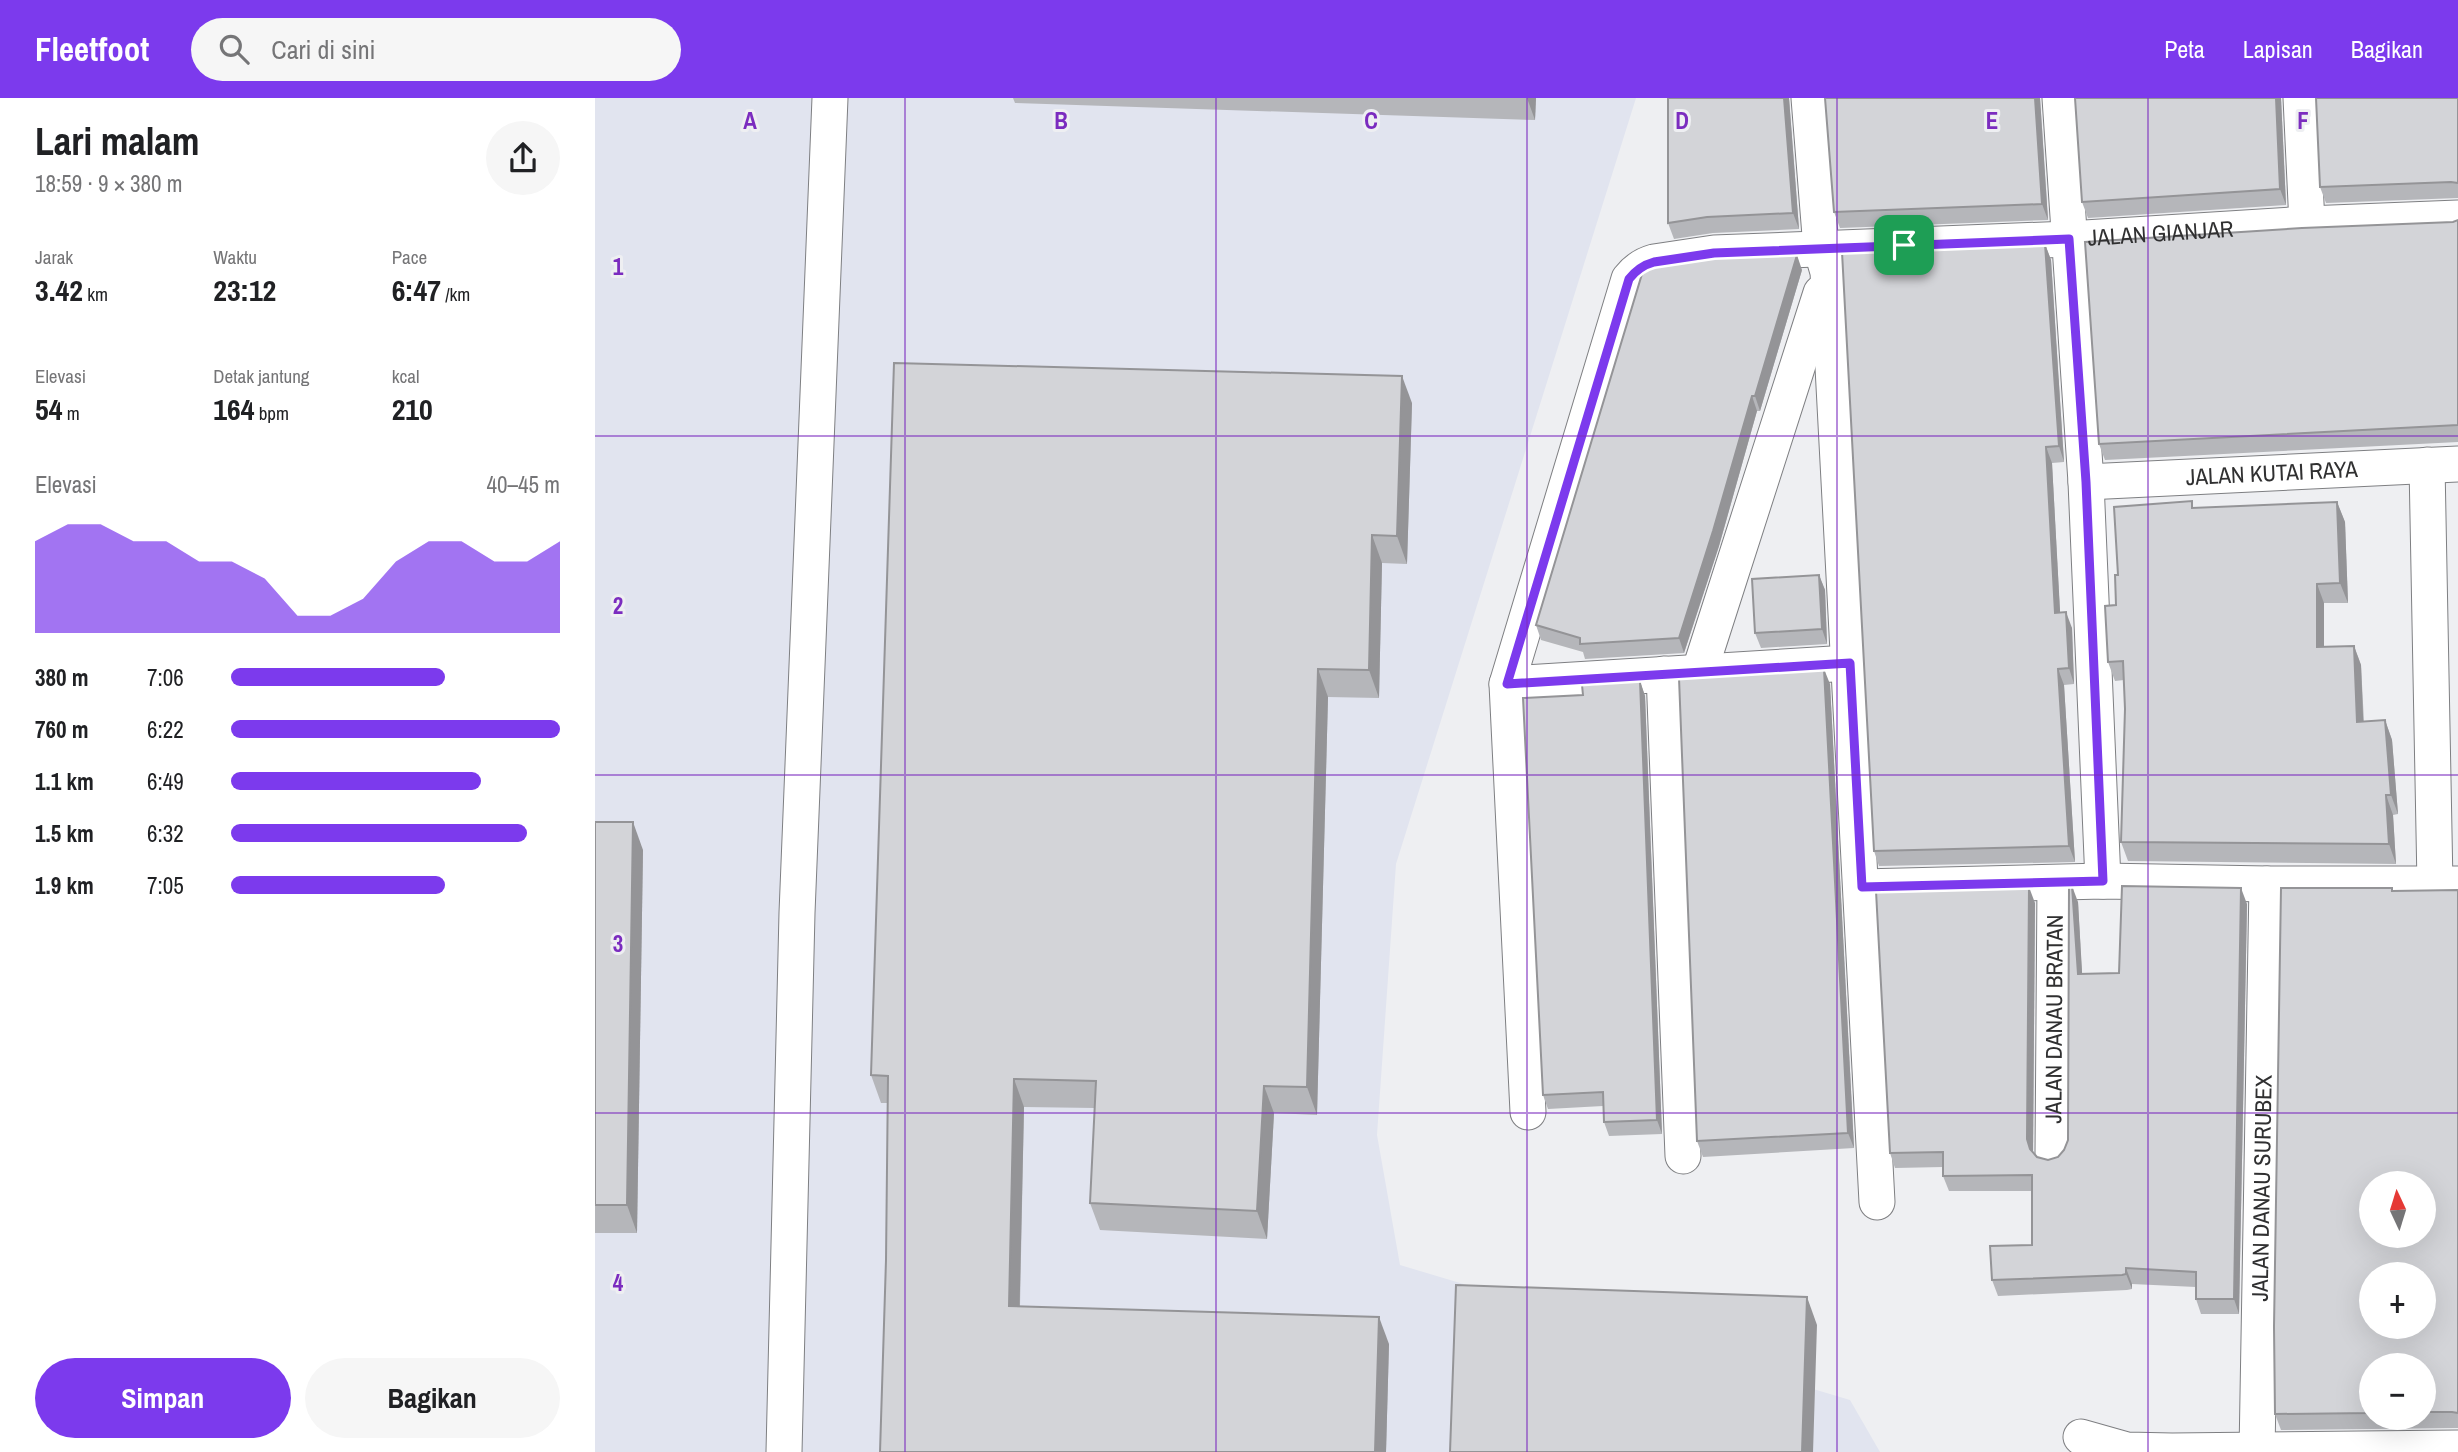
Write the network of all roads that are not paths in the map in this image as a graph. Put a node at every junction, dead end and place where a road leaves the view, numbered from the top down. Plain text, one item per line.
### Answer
1 (830, 98) edge
2 (1809, 98) edge
3 (2060, 98) edge
4 (2301, 98) edge
5 (2458, 218) edge
6 (2307, 224) junction
7 (2069, 239) junction
8 (1824, 260) junction
9 (2442, 465) edge
10 (2086, 482) junction
11 (1850, 663) junction
12 (1699, 673) junction
13 (1664, 674) junction
14 (1507, 684) junction
15 (2103, 881) junction
16 (2055, 883) junction
17 (2267, 884) junction
18 (2447, 884) edge
19 (1862, 887) junction
20 (1528, 1112) dead end
21 (2053, 1154) dead end
22 (1683, 1156) dead end
23 (1877, 1202) dead end
24 (2081, 1437) dead end
25 (2458, 1448) edge
26 (2256, 1451) edge
27 (784, 1452) edge

1 - 27 street
2 - 8 street
3 - 7 street
4 - 6 street
5 - 6 street, JALAN GIANJAR
6 - 7 street, JALAN GIANJAR
7 - 8 street, JALAN GIANJAR
7 - 10 street
8 - 11 street
8 - 12 street
8 - 14 street, JALAN GIANJAR
9 - 10 street, JALAN KUTAI RAYA
9 - 18 street
10 - 15 street
11 - 12 street
11 - 19 street
12 - 13 street
13 - 14 street
13 - 22 street
14 - 20 street, JALAN GIANJAR
15 - 16 street
15 - 17 street
16 - 19 street
16 - 21 street, JALAN DANAU BRATAN
17 - 18 street
17 - 26 street, JALAN DANAU SURUBEX
19 - 23 street
24 - 26 street
25 - 26 street

